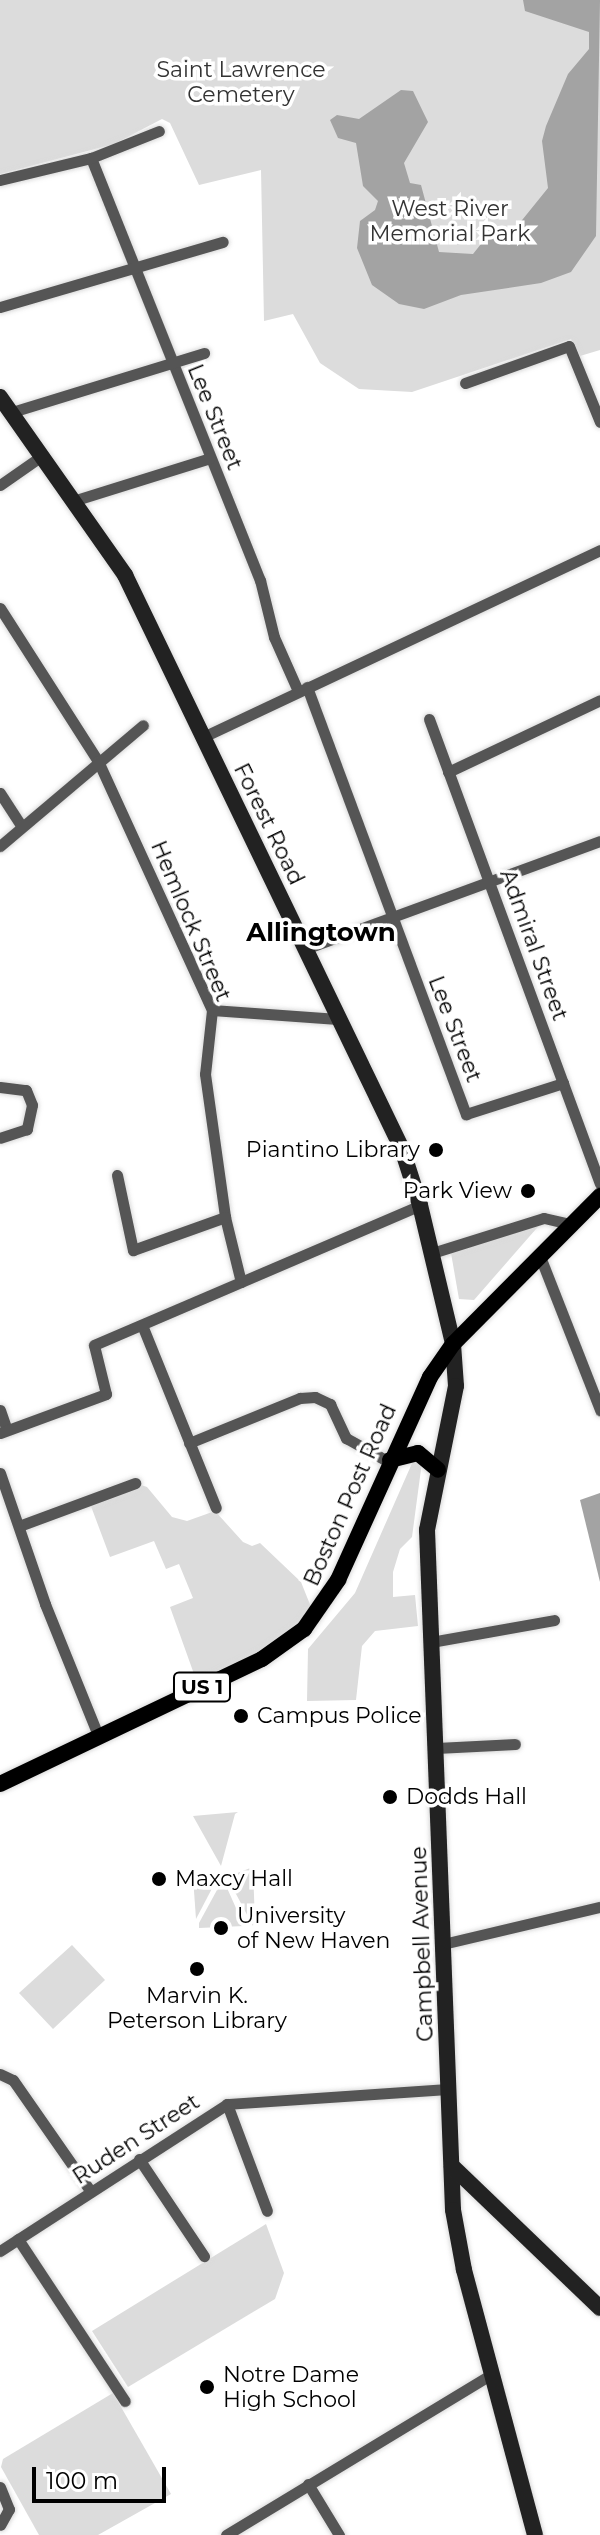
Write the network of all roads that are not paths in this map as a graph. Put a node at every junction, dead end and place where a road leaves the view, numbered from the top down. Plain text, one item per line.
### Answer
1 (159, 131) dead end
2 (91, 158) junction
3 (0, 180) edge
4 (223, 242) dead end
5 (135, 269) junction
6 (0, 307) edge
7 (204, 353) dead end
8 (173, 365) junction
9 (465, 383) dead end
10 (0, 397) edge
11 (12, 412) junction
12 (600, 422) edge
13 (43, 455) junction
14 (210, 458) junction
15 (0, 485) edge
16 (76, 500) junction
17 (600, 550) edge
18 (0, 608) edge
19 (303, 689) junction
20 (600, 700) edge
21 (429, 719) dead end
22 (143, 725) dead end
23 (203, 737) junction
24 (98, 761) junction
25 (448, 772) junction
26 (0, 793) edge
27 (22, 827) junction
28 (600, 841) edge
29 (0, 846) edge
30 (490, 882) junction
31 (392, 917) junction
32 (305, 949) junction
33 (212, 1010) junction
34 (338, 1019) junction
35 (563, 1083) junction
36 (0, 1087) edge
37 (0, 1138) edge
38 (117, 1175) dead end
39 (600, 1184) edge
40 (600, 1196) edge
41 (420, 1205) junction
42 (225, 1217) junction
43 (569, 1224) junction
44 (432, 1253) junction
45 (539, 1254) junction
46 (241, 1282) junction
47 (142, 1325) junction
48 (453, 1344) junction
49 (0, 1410) edge
50 (600, 1410) edge
51 (4, 1431) edge
52 (189, 1443) junction
53 (389, 1461) junction
54 (438, 1470) junction
55 (0, 1473) edge
56 (135, 1483) dead end
57 (216, 1508) dead end
58 (19, 1526) junction
59 (554, 1620) dead end
60 (431, 1642) junction
61 (98, 1735) junction
62 (515, 1744) dead end
63 (437, 1748) junction
64 (0, 1784) edge
65 (600, 1907) edge
66 (443, 1944) junction
67 (0, 2074) edge
68 (449, 2089) junction
69 (227, 2104) junction
70 (139, 2159) junction
71 (452, 2166) junction
72 (91, 2192) junction
73 (267, 2211) dead end
74 (18, 2239) junction
75 (0, 2251) edge
76 (204, 2256) dead end
77 (600, 2308) edge
78 (492, 2374) junction
79 (125, 2401) dead end
80 (308, 2484) junction
81 (0, 2487) edge
82 (0, 2525) edge
83 (226, 2535) edge
84 (339, 2535) edge
85 (535, 2535) edge

1 - 2 street
2 - 3 street
2 - 5 street, Lee Street
4 - 5 street
5 - 6 street
5 - 8 street, Lee Street
7 - 8 street
8 - 11 street
8 - 14 street, Lee Street
9 - 12 street
10 - 11 main road, Forest Road
11 - 13 main road, Forest Road
13 - 15 street
13 - 16 main road, Forest Road
14 - 16 street
14 - 19 street, Lee Street
16 - 23 main road, Forest Road
17 - 19 street
18 - 24 street, Hemlock Street
19 - 23 street
19 - 31 street, Lee Street
20 - 25 street
21 - 25 street, Admiral Street
22 - 24 street
23 - 32 main road, Forest Road
24 - 27 street
24 - 33 street, Hemlock Street
25 - 30 street, Admiral Street
26 - 27 street
27 - 29 street
28 - 30 street
30 - 31 street
30 - 35 street, Admiral Street
31 - 32 street
31 - 35 street, Lee Street
32 - 34 main road, Forest Road
33 - 34 street
33 - 42 street, Hemlock Street
34 - 41 main road, Forest Road
35 - 39 street, Admiral Street
36 - 37 street
38 - 42 street
40 - 43 main road, Boston Post Road / US 1
41 - 44 main road, Forest Road
41 - 46 street
42 - 46 street, Hemlock Street
43 - 44 street
43 - 45 main road, Boston Post Road / US 1
44 - 48 main road, Forest Road
45 - 48 main road, Boston Post Road / US 1
45 - 50 street
46 - 47 street
47 - 51 street
47 - 52 street
48 - 53 main road, Boston Post Road / US 1
48 - 54 main road, Campbell Avenue
49 - 51 street
52 - 53 street
52 - 57 street
53 - 54 main road
53 - 61 main road, Boston Post Road / US 1
54 - 60 main road, Campbell Avenue
55 - 58 street
56 - 58 street
58 - 61 street
59 - 60 street
60 - 63 main road, Campbell Avenue
61 - 64 main road, Boston Post Road / US 1
62 - 63 street
63 - 66 main road, Campbell Avenue
65 - 66 street
66 - 68 main road, Campbell Avenue
67 - 72 street
68 - 69 street, Ruden Street
68 - 71 main road, Campbell Avenue
69 - 70 street, Ruden Street
69 - 73 street
70 - 72 street, Ruden Street
70 - 76 street
71 - 77 main road
71 - 78 main road, Campbell Avenue
72 - 74 street, Ruden Street
74 - 75 street, Ruden Street
74 - 79 street
78 - 80 street
78 - 85 main road, Campbell Avenue
80 - 83 street
80 - 84 street
81 - 82 street

